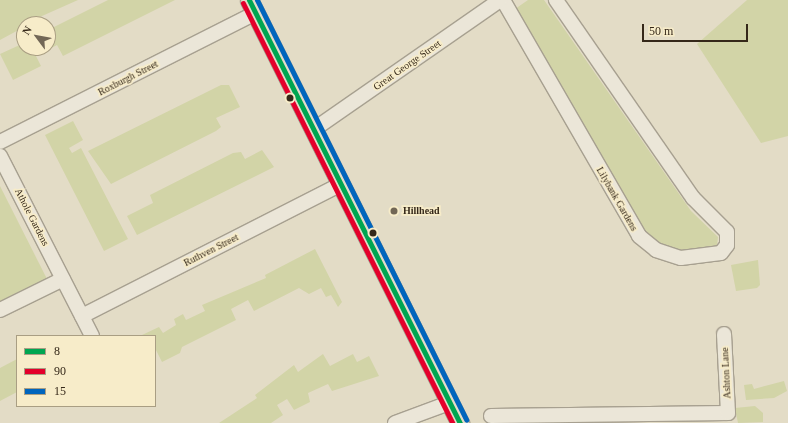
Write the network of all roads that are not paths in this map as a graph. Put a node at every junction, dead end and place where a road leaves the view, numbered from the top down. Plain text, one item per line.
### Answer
1 (502, 0) edge
2 (556, 0) edge
3 (252, 7) edge
4 (313, 130) junction
5 (0, 142) edge
6 (0, 156) edge
7 (341, 184) junction
8 (63, 279) junction
9 (0, 310) edge
10 (82, 316) junction
11 (724, 334) dead end
12 (92, 335) edge
13 (449, 403) junction
14 (491, 416) dead end
15 (644, 419) edge
16 (395, 423) edge
17 (460, 423) edge

1 - 2 street, Lilybank Gardens
1 - 4 street, Great George Street
3 - 4 main road
3 - 5 street, Roxburgh Street
4 - 7 main road
6 - 8 street, Athole Gardens
7 - 10 street, Ruthven Street
7 - 13 main road
8 - 9 street
8 - 10 street, Athole Gardens
10 - 12 street, Athole Gardens
11 - 15 street, Ashton Lane
13 - 16 street
13 - 17 main road
14 - 15 street

